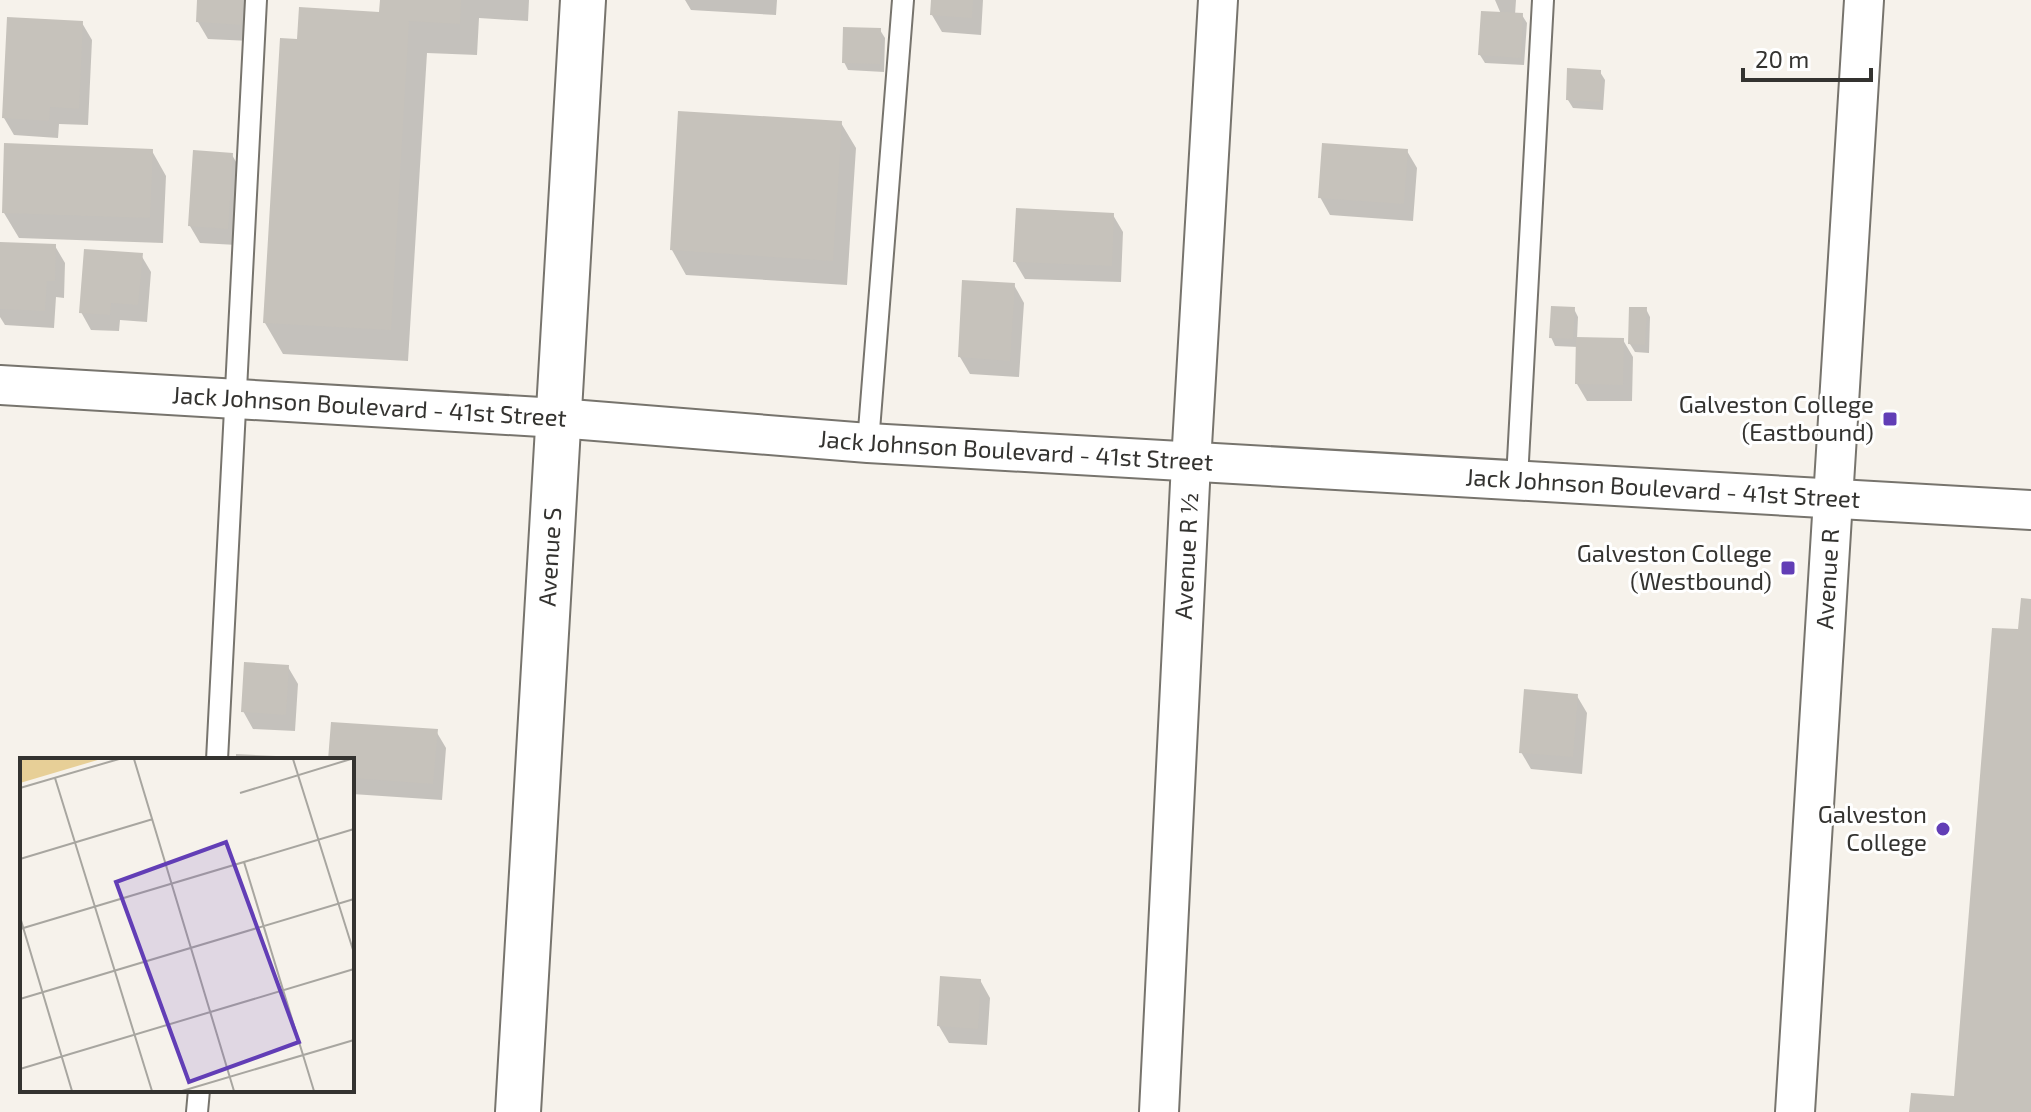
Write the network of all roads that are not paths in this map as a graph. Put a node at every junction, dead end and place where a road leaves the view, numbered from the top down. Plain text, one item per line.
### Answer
1 (256, 0) edge
2 (583, 0) edge
3 (903, 0) edge
4 (1218, 0) edge
5 (1543, 0) edge
6 (1864, 0) edge
7 (0, 385) edge
8 (236, 398) junction
9 (558, 418) junction
10 (868, 443) junction
11 (1191, 463) junction
12 (1517, 479) junction
13 (1832, 498) junction
14 (2031, 510) edge
15 (217, 758) edge
16 (199, 1092) edge
17 (197, 1112) edge
18 (518, 1112) edge
19 (1159, 1112) edge
20 (1795, 1112) edge

1 - 8 lane
2 - 9 main road, Avenue S
3 - 10 lane
4 - 11 street, Avenue R ½
5 - 12 lane
6 - 13 street, Avenue R
7 - 8 street, Jack Johnson Boulevard - 41st Street
8 - 9 street, Jack Johnson Boulevard - 41st Street
8 - 15 lane
9 - 10 street, Jack Johnson Boulevard - 41st Street
9 - 18 main road, Avenue S
10 - 11 street, Jack Johnson Boulevard - 41st Street
11 - 12 street, Jack Johnson Boulevard - 41st Street
11 - 19 street, Avenue R ½
12 - 13 street, Jack Johnson Boulevard - 41st Street
13 - 14 street, Jack Johnson Boulevard - 41st Street
13 - 20 street, Avenue R
16 - 17 lane

